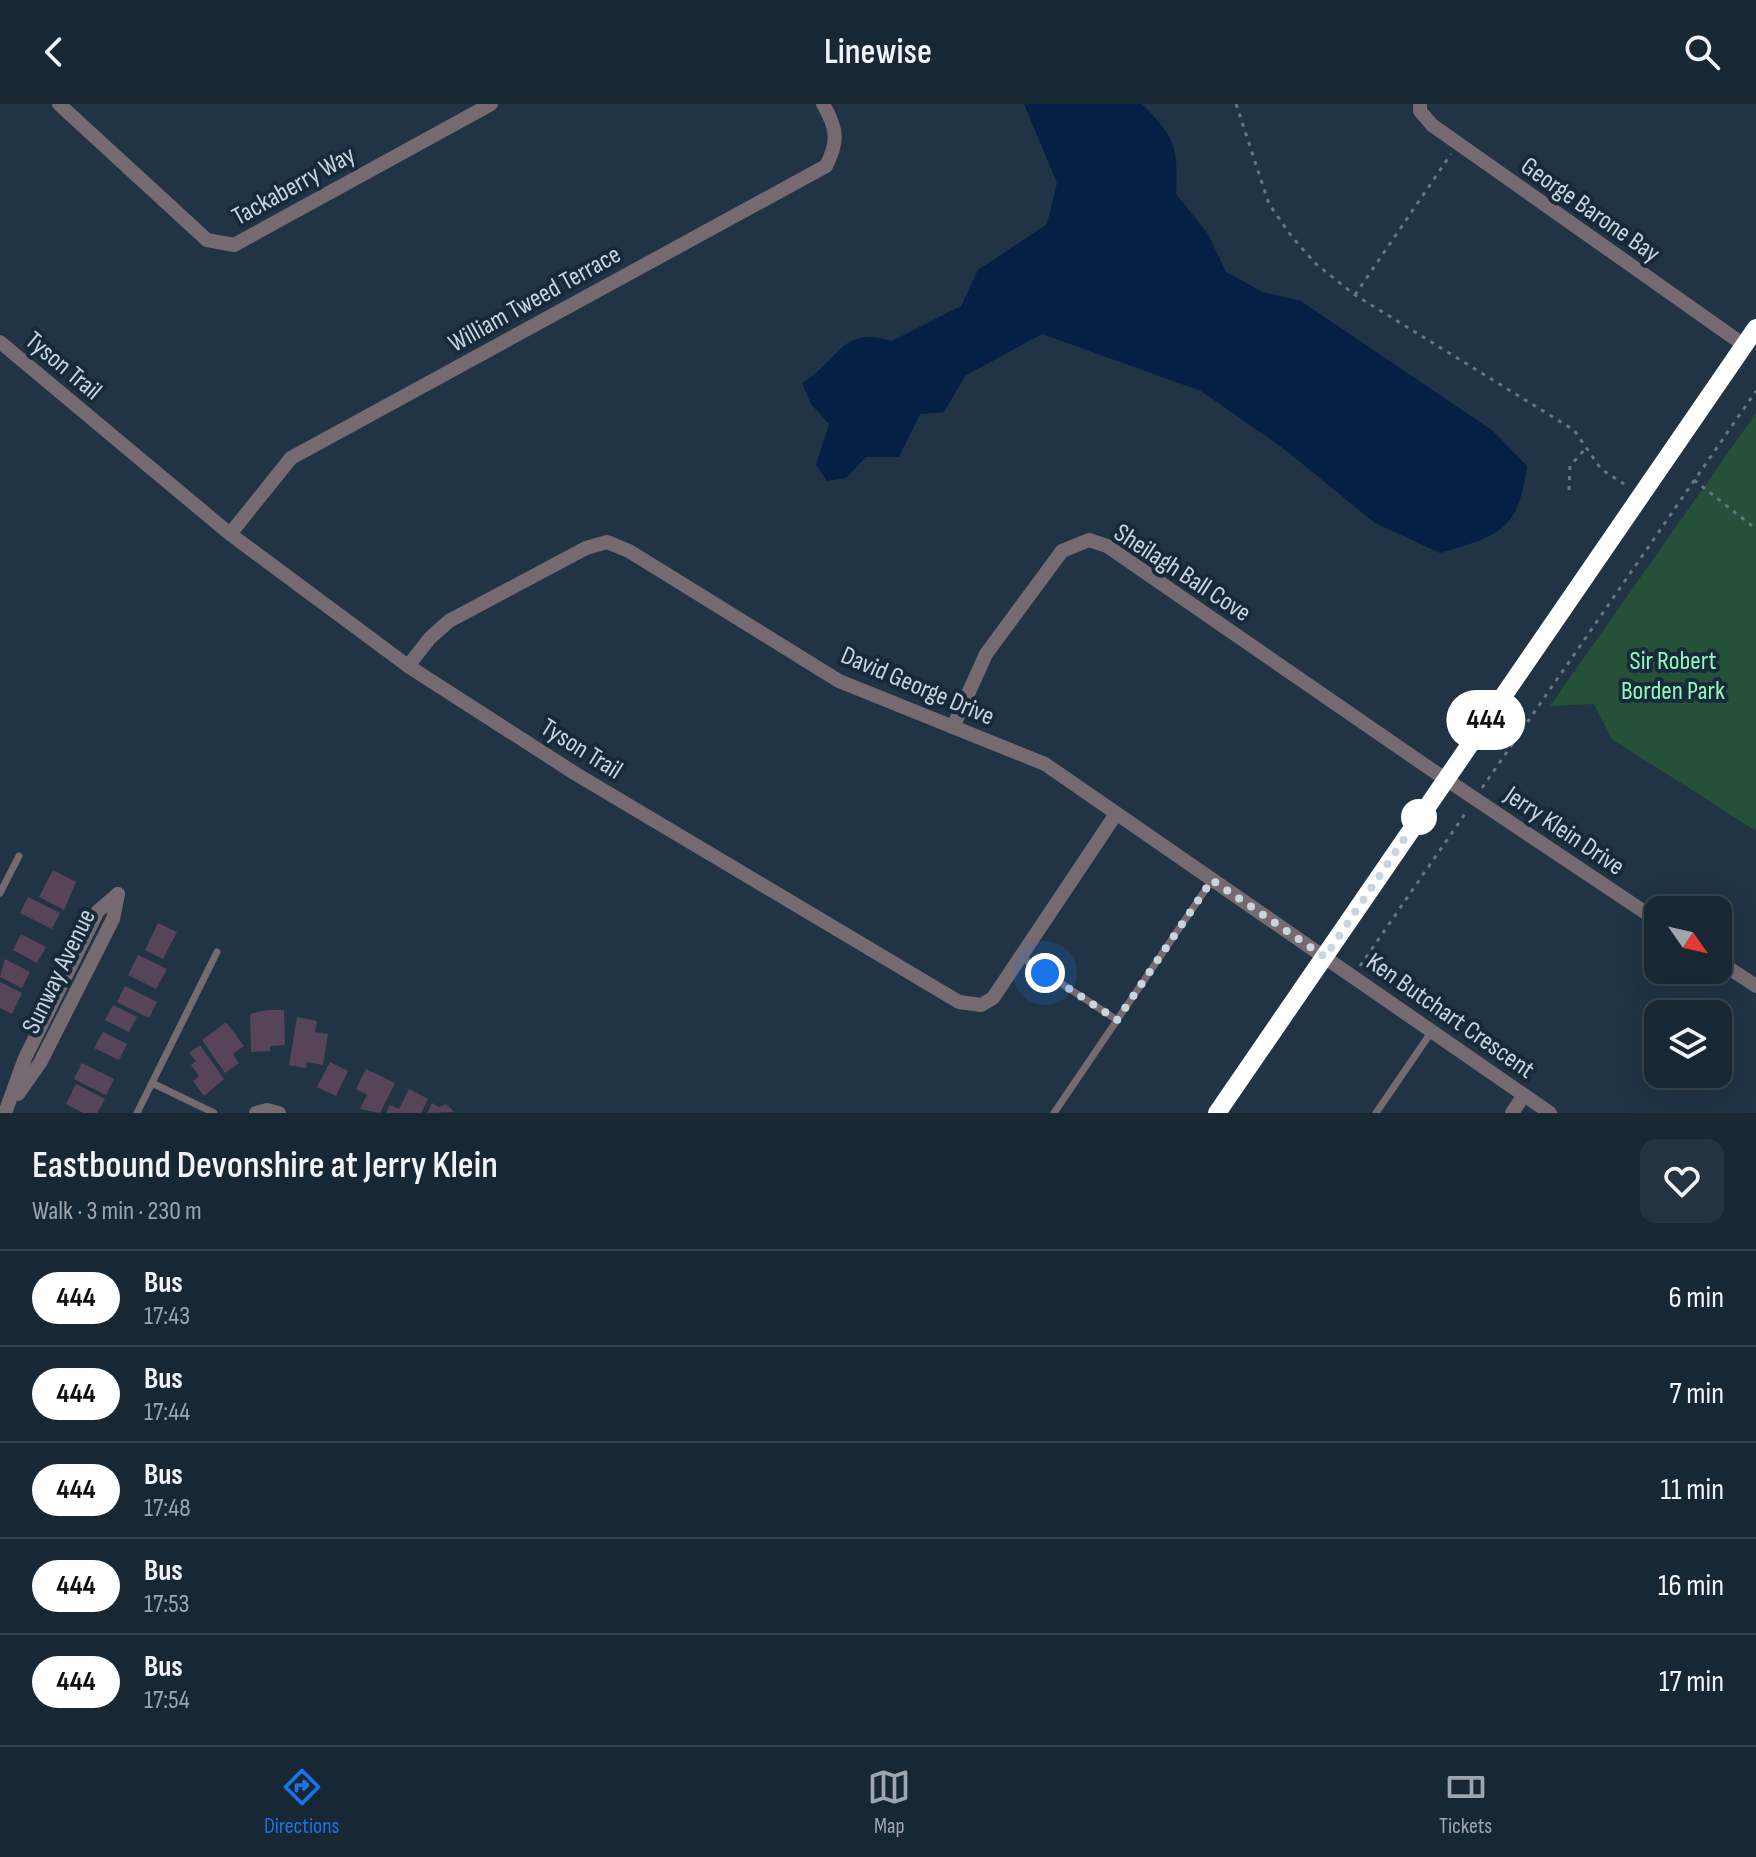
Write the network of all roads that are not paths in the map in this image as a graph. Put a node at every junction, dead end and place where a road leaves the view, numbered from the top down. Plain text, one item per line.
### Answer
1 (59, 104) edge
2 (491, 104) edge
3 (823, 104) edge
4 (1420, 104) edge
5 (1756, 328) edge
6 (0, 342) edge
7 (1744, 345) junction
8 (230, 534) junction
9 (408, 666) junction
10 (953, 727) junction
11 (1445, 779) junction
12 (1116, 814) junction
13 (19, 856) dead end
14 (1212, 880) junction
15 (0, 893) edge
16 (1644, 912) edge
17 (217, 952) dead end
18 (1021, 957) junction
19 (1325, 957) junction
20 (1732, 970) edge
21 (1756, 986) edge
22 (1117, 1020) junction
23 (1432, 1031) junction
24 (152, 1083) junction
25 (1524, 1095) junction
26 (5, 1112) edge
27 (137, 1113) edge
28 (214, 1113) edge
29 (256, 1113) edge
30 (279, 1113) edge
31 (1054, 1113) edge
32 (1217, 1113) edge
33 (1376, 1113) edge
34 (1512, 1113) edge
35 (1550, 1113) edge

1 - 2 street, Tackaberry Way
3 - 8 street, William Tweed Terrace
4 - 7 street, George Barone Bay
5 - 7 street
6 - 8 street, Tyson Trail
7 - 11 street
8 - 9 street, Tyson Trail
9 - 10 street, David George Drive
9 - 18 street, Tyson Trail
10 - 11 street, Sheilagh Ball Cove
10 - 12 street, David George Drive
11 - 16 street, Jerry Klein Drive
11 - 19 street
12 - 14 street, David George Drive
12 - 18 street, Tyson Trail
13 - 15 lane
14 - 19 street, David George Drive
14 - 22 lane
17 - 24 lane
18 - 22 lane
19 - 23 street, Ken Butchart Crescent
19 - 32 street
20 - 21 street
22 - 31 lane
23 - 25 street, Ken Butchart Crescent
23 - 33 lane
24 - 27 lane
24 - 28 lane
25 - 34 street
25 - 35 street, Ken Butchart Crescent
26 - 26 street, Sunway Avenue
29 - 30 street

